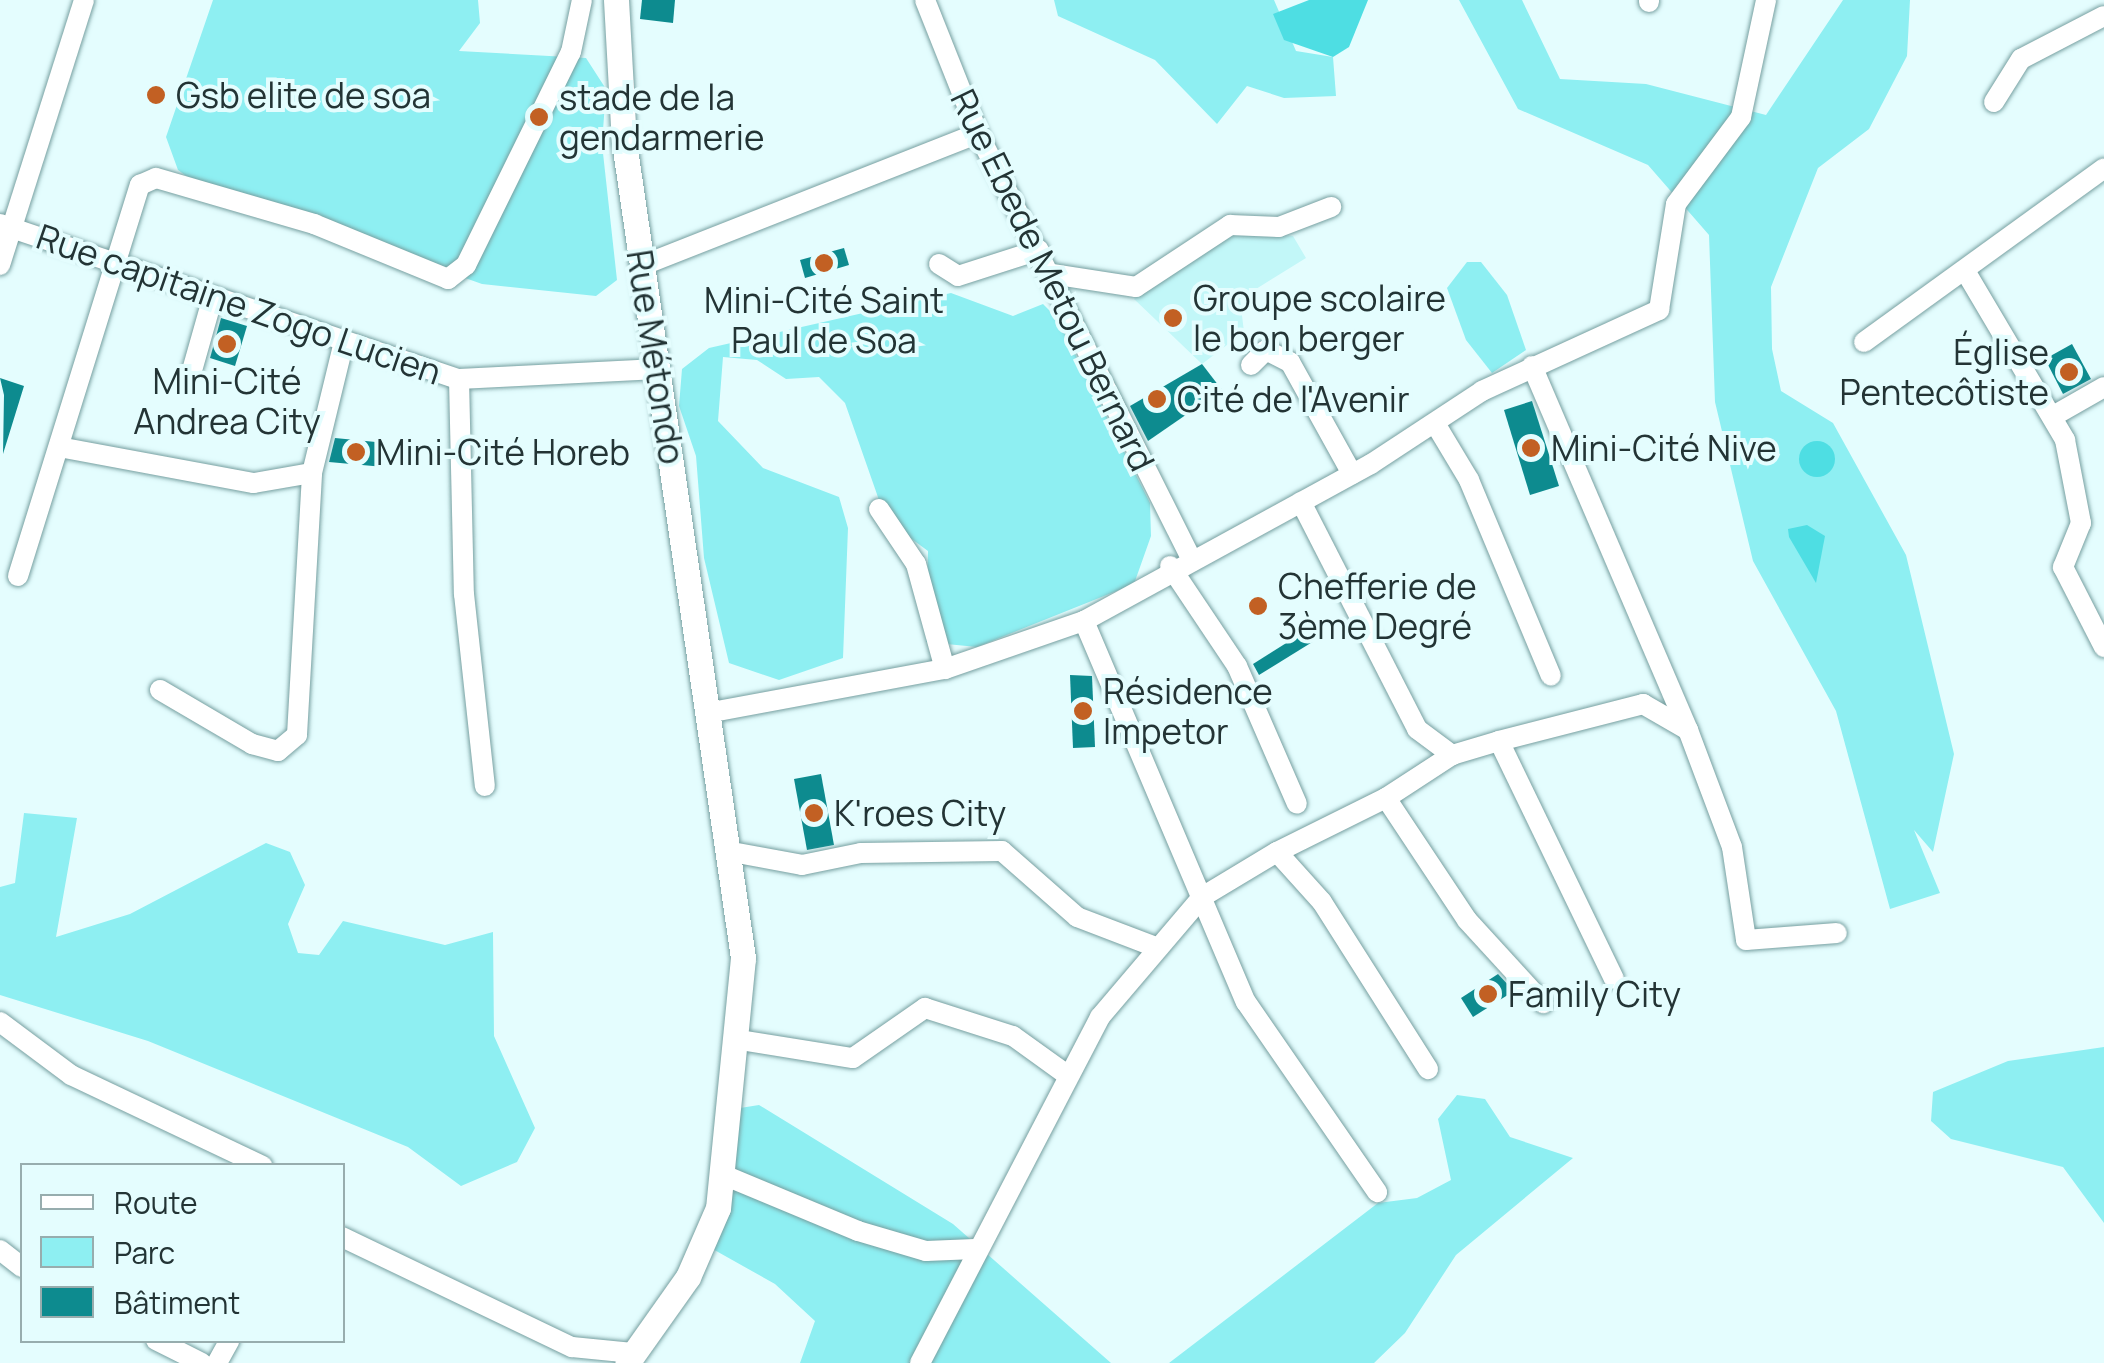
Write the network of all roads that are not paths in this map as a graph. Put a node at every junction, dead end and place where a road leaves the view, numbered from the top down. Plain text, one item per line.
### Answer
1 (84, 0) edge
2 (582, 0) edge
3 (616, 0) edge
4 (925, 0) edge
5 (1766, 0) edge
6 (2104, 16) edge
7 (1994, 102) dead end
8 (978, 133) junction
9 (2104, 168) edge
10 (1331, 207) dead end
11 (6, 226) edge
12 (1039, 250) junction
13 (117, 264) junction
14 (939, 264) dead end
15 (0, 265) edge
16 (641, 266) junction
17 (1052, 274) junction
18 (1966, 274) junction
19 (212, 300) junction
20 (1864, 342) dead end
21 (343, 346) junction
22 (1252, 365) dead end
23 (1532, 366) junction
24 (192, 367) dead end
25 (658, 369) junction
26 (459, 379) junction
27 (2104, 387) edge
28 (2055, 415) junction
29 (1436, 425) junction
30 (59, 447) junction
31 (312, 473) junction
32 (1352, 474) junction
33 (1302, 502) junction
34 (879, 509) dead end
35 (1190, 556) junction
36 (1170, 566) junction
37 (18, 576) dead end
38 (1084, 622) junction
39 (2104, 647) edge
40 (945, 669) junction
41 (1551, 676) dead end
42 (160, 690) dead end
43 (712, 712) junction
44 (1688, 730) junction
45 (1498, 741) junction
46 (1452, 755) junction
47 (485, 786) dead end
48 (1386, 798) junction
49 (1297, 804) dead end
50 (732, 852) junction
51 (1276, 852) junction
52 (1202, 897) junction
53 (1838, 933) dead end
54 (1153, 946) junction
55 (1614, 979) dead end
56 (1543, 1003) dead end
57 (0, 1022) edge
58 (740, 1040) junction
59 (1428, 1069) dead end
60 (1066, 1074) junction
61 (258, 1163) edge
62 (726, 1176) junction
63 (1377, 1192) dead end
64 (345, 1238) edge
65 (976, 1249) junction
66 (0, 1250) edge
67 (20, 1265) edge
68 (162, 1343) edge
69 (630, 1358) edge
70 (202, 1363) edge
71 (920, 1363) edge

1 - 11 street
2 - 13 street
3 - 16 street, Rue Métondo
4 - 8 street, Rue Ebede Metou Bernard
5 - 23 street
6 - 7 street
8 - 12 street, Rue Ebede Metou Bernard
8 - 16 street
9 - 18 street
10 - 17 street
11 - 13 street, Rue capitaine Zogo Lucien
11 - 15 street
12 - 14 street
12 - 17 street, Rue Ebede Metou Bernard
13 - 19 street, Rue capitaine Zogo Lucien
13 - 30 street
16 - 25 street, Rue Métondo
17 - 35 street, Rue Ebede Metou Bernard
18 - 20 street
18 - 28 street
19 - 21 street, Rue capitaine Zogo Lucien
19 - 24 street
21 - 26 street, Rue capitaine Zogo Lucien
21 - 31 street
22 - 32 street
23 - 29 street
23 - 44 street
25 - 26 street, Rue capitaine Zogo Lucien
25 - 43 street, Rue Métondo
26 - 47 street
27 - 28 street
28 - 39 street
29 - 32 street
29 - 41 street
30 - 31 street
30 - 37 street
31 - 42 street
32 - 33 street
33 - 35 street
33 - 46 street
34 - 40 street
35 - 36 street
36 - 38 street
36 - 49 street
38 - 40 street
38 - 52 street
40 - 43 street
43 - 50 street, Rue Métondo
44 - 45 street
44 - 53 street
45 - 46 street
45 - 55 street
46 - 48 street
48 - 51 street
48 - 56 street
50 - 54 street
50 - 58 street, Rue Métondo
51 - 52 street
51 - 59 street
52 - 54 street
52 - 63 street
54 - 60 street
57 - 61 street
58 - 60 street
58 - 62 street, Rue Métondo
60 - 65 street
62 - 65 street
62 - 69 street, Rue Métondo
64 - 69 street
65 - 71 street
66 - 67 street
68 - 70 street

